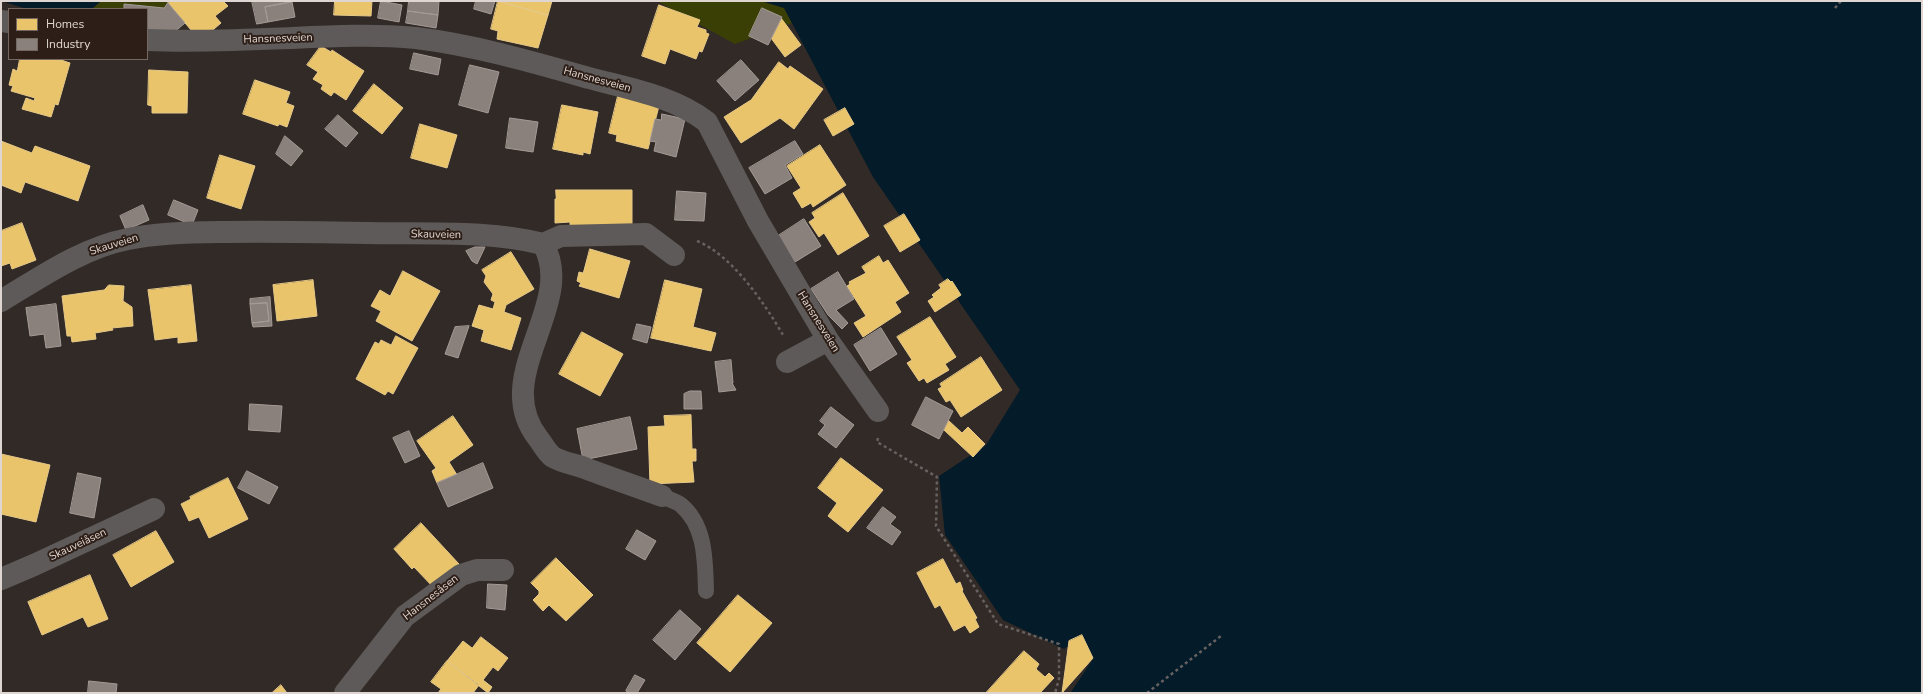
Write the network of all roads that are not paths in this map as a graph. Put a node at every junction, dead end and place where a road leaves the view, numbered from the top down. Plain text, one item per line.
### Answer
1 (148, 40) edge
2 (543, 244) junction
3 (674, 255) dead end
4 (1, 301) edge
5 (828, 340) junction
6 (787, 362) dead end
7 (878, 411) road end
8 (662, 496) joint
9 (154, 509) dead end
10 (502, 570) dead end
11 (1, 579) edge
12 (706, 591) dead end
13 (345, 693) edge

1 - 5 street, Hansnesveien
2 - 3 street
2 - 4 street, Skauveien
2 - 8 street
5 - 6 street
5 - 7 street, Hansnesveien
8 - 12 lane
9 - 11 street, Skauveiåsen
10 - 13 street, Hansnesåsen

